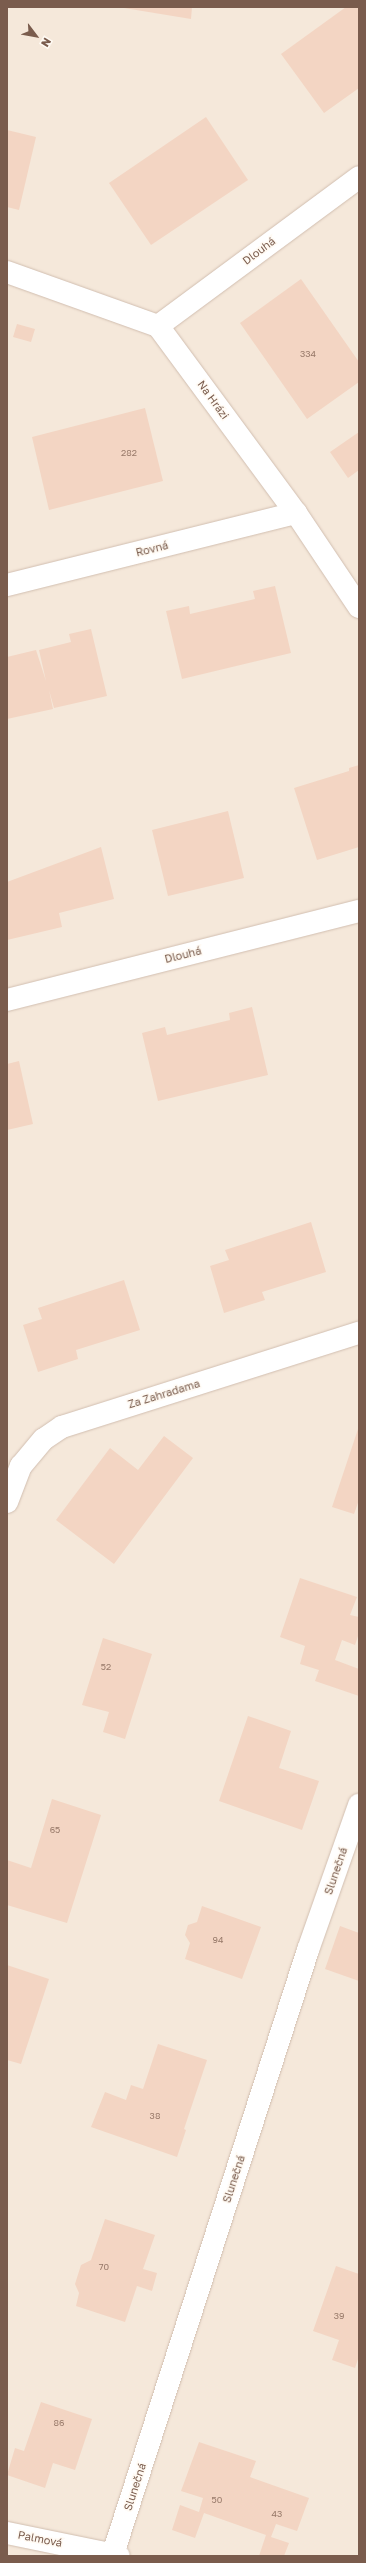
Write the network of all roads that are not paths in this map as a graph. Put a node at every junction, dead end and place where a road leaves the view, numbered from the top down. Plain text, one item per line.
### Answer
1 (359, 177) edge
2 (7, 272) edge
3 (158, 326) junction
4 (296, 513) junction
5 (7, 584) edge
6 (359, 607) edge
7 (359, 911) edge
8 (7, 1000) edge
9 (359, 1333) edge
10 (7, 1502) edge
11 (359, 1805) edge
12 (7, 2533) edge
13 (116, 2555) edge

1 - 3 street, Dlouhá
2 - 3 street
3 - 4 street, Na Hrázi
4 - 5 street, Rovná
4 - 6 street, Na Hrázi
7 - 8 street, Dlouhá
9 - 10 street, Za Zahradama
11 - 13 street, Slunečná
12 - 13 street, Palmová

